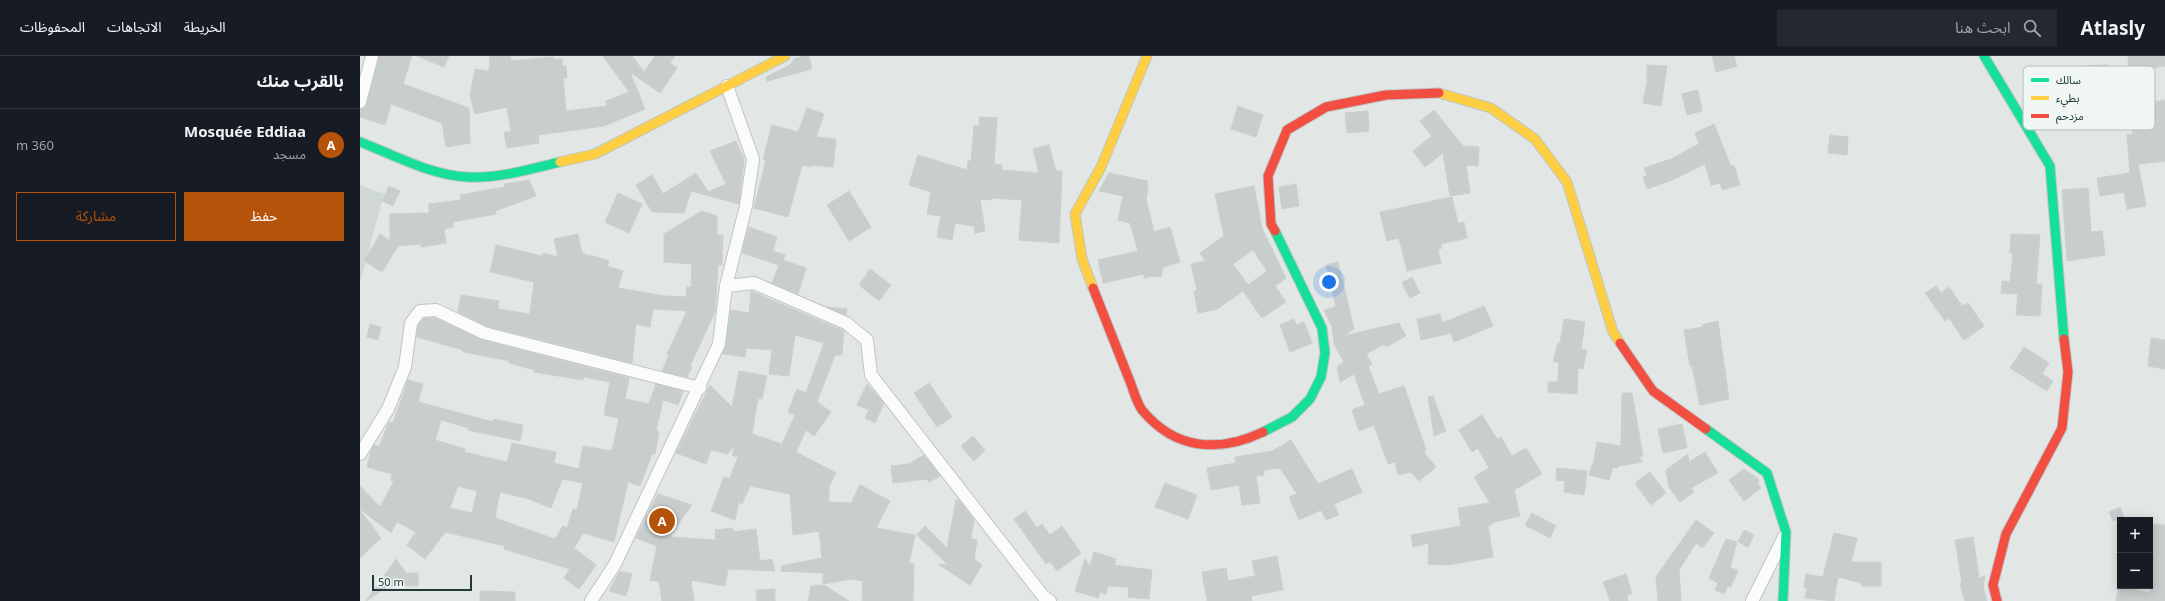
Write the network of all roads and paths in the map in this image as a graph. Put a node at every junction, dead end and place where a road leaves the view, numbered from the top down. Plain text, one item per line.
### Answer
1 (372, 56) edge
2 (785, 56) edge
3 (1147, 56) edge
4 (1984, 56) edge
5 (727, 86) junction
6 (360, 102) edge
7 (2023, 121) edge
8 (2028, 130) edge
9 (360, 142) edge
10 (726, 286) junction
11 (700, 388) junction
12 (360, 454) edge
13 (1786, 532) junction
14 (591, 601) edge
15 (1050, 601) edge
16 (1752, 601) edge
17 (1783, 601) edge
18 (1997, 601) edge

1 - 6 street
2 - 5 street
3 - 13 street
4 - 7 street
5 - 9 street
5 - 10 street
8 - 18 street
10 - 11 street
10 - 15 street
11 - 12 street
11 - 14 street
13 - 16 street
13 - 17 street

